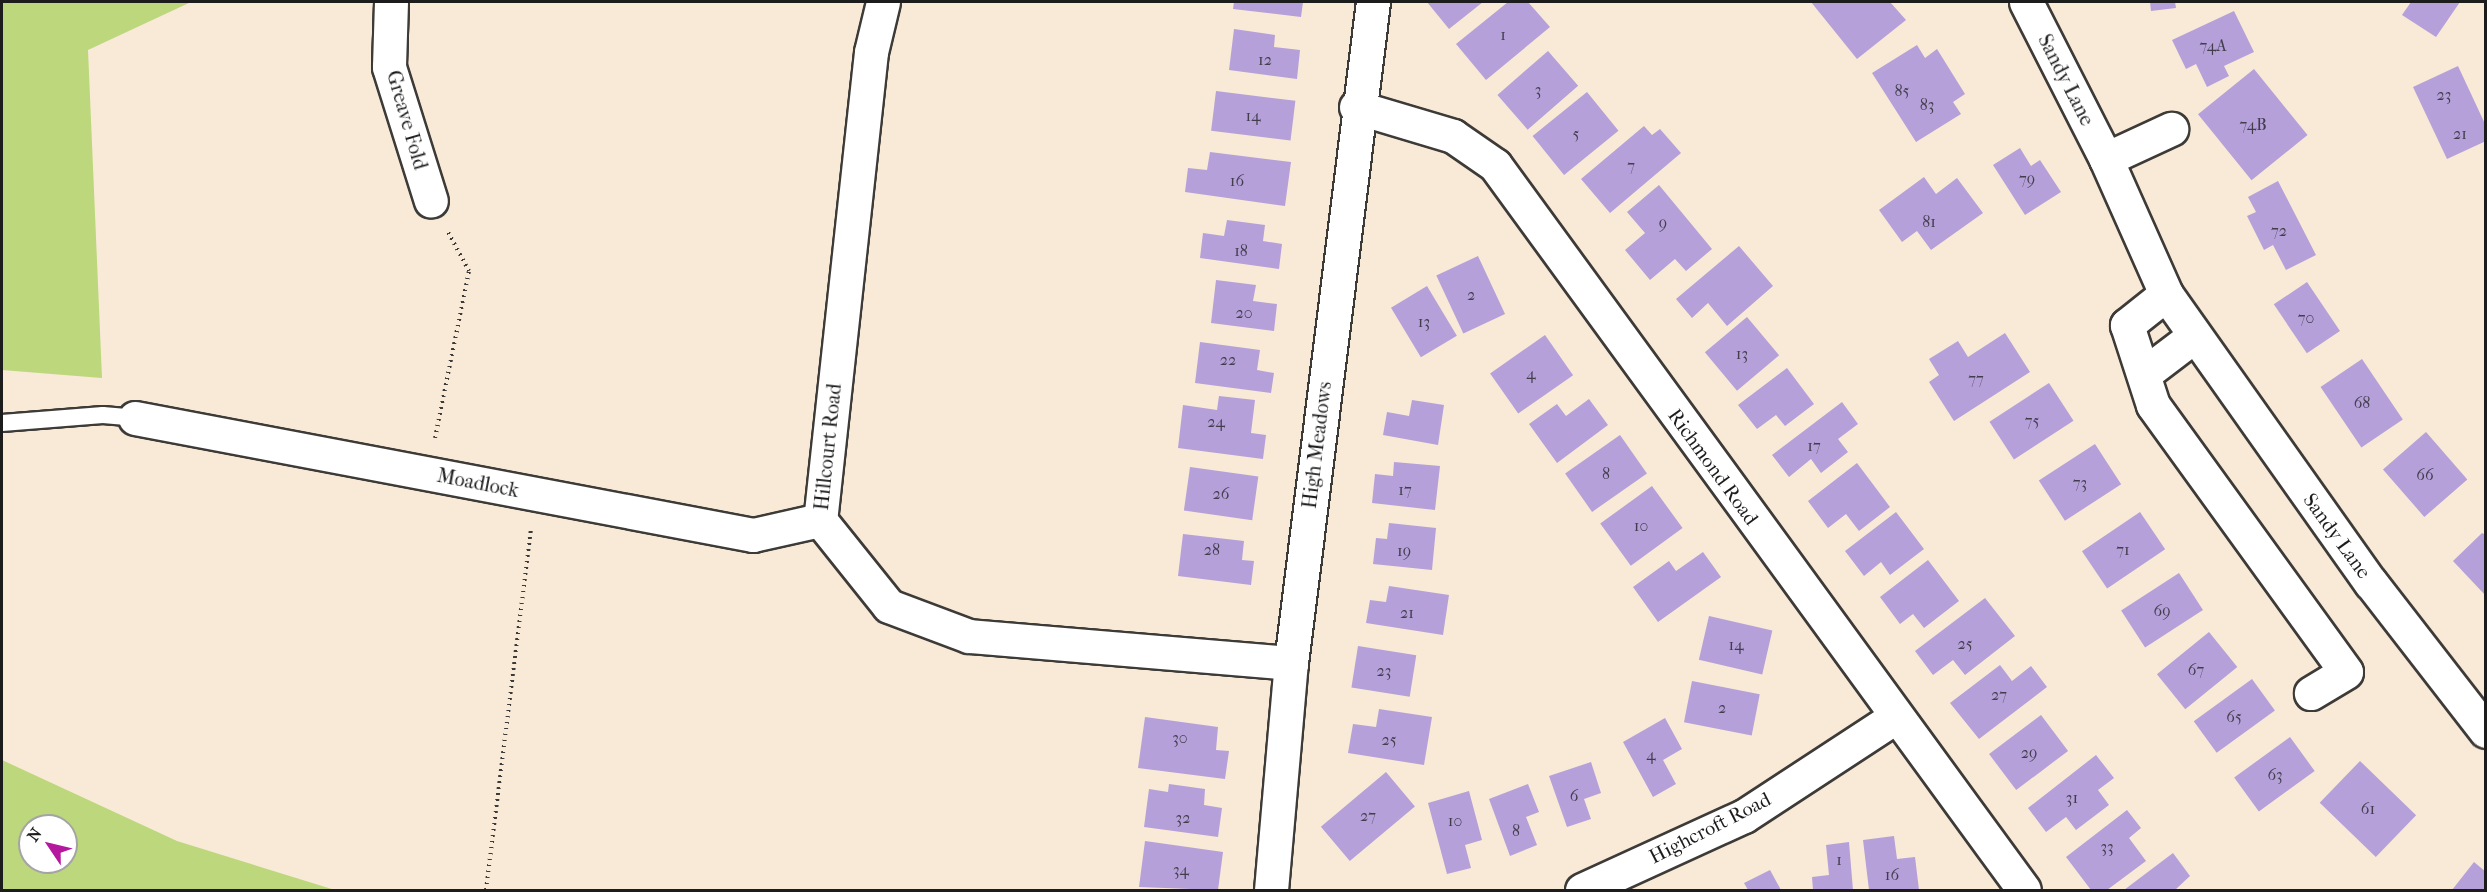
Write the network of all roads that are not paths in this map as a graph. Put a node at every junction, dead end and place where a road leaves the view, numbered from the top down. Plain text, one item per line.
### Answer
1 (391, 2) edge
2 (883, 2) edge
3 (1373, 2) edge
4 (2026, 2) edge
5 (1356, 107) junction
6 (2171, 129) dead end
7 (2106, 159) junction
8 (431, 201) road end
9 (2166, 294) junction
10 (2194, 336) junction
11 (2144, 374) junction
12 (135, 418) joint
13 (2, 423) edge
14 (820, 520) junction
15 (1291, 663) junction
16 (2311, 693) dead end
17 (1894, 718) junction
18 (2486, 731) edge
19 (1271, 891) edge
20 (1582, 891) edge
21 (2024, 891) edge

1 - 8 street, Greave Fold
2 - 14 street, Hillcourt Road
3 - 5 street, High Meadows
4 - 7 street, Sandy Lane
5 - 15 street, High Meadows
5 - 17 street, Richmond Road
6 - 7 street
7 - 9 street, Sandy Lane
9 - 10 street, Sandy Lane
9 - 11 street
10 - 11 street
10 - 18 street, Sandy Lane
11 - 16 street
12 - 13 lane
12 - 14 street, Moadlock
14 - 15 street, Hillcourt Road
15 - 19 street, High Meadows
17 - 20 street, Highcroft Road
17 - 21 street, Richmond Road

